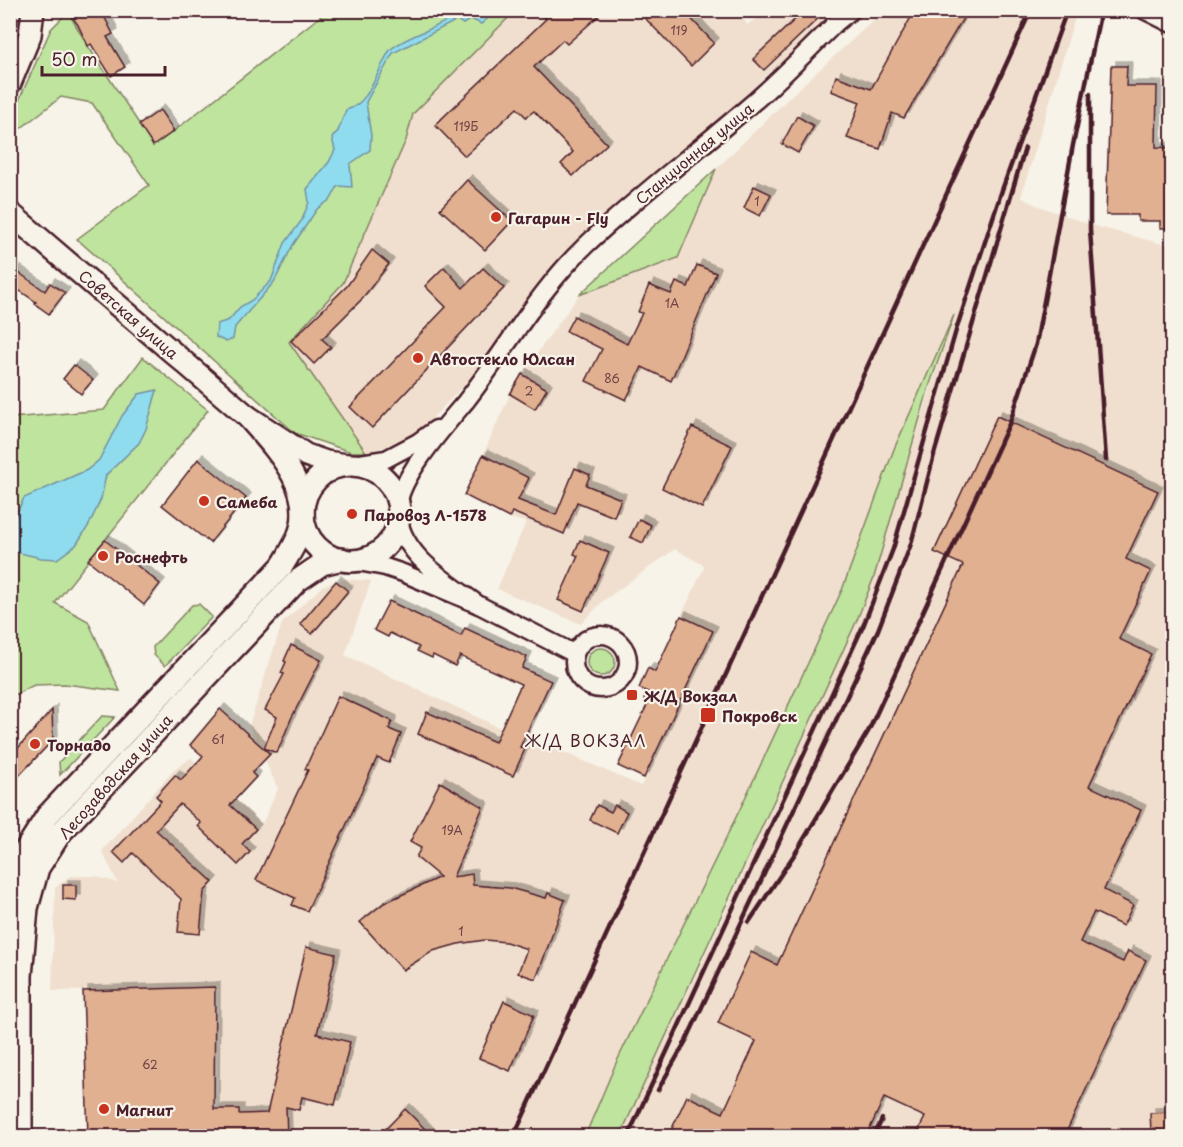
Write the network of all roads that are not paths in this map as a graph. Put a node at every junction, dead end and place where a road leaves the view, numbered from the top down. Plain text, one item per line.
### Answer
1 (33, 10) edge
2 (852, 10) edge
3 (1144, 10) edge
4 (1173, 24) edge
5 (10, 82) edge
6 (10, 213) edge
7 (247, 416) junction
8 (454, 416) junction
9 (347, 465) junction
10 (398, 507) junction
11 (303, 517) junction
12 (342, 559) junction
13 (479, 605) junction
14 (575, 654) dead end
15 (10, 895) edge
16 (16, 977) edge
17 (21, 1137) edge

1 - 5 main road
2 - 8 street, Станционная улица
3 - 4 street
6 - 7 main road, Советская улица
7 - 9 main road, Советская улица
7 - 11 main road, Советская улица
8 - 9 street, Станционная улица
8 - 10 street, Станционная улица
9 - 10 main road
9 - 11 main road
10 - 12 main road
10 - 13 street
11 - 12 main road
11 - 15 main road, Лесозаводская улица
12 - 13 street
12 - 16 main road, Лесозаводская улица
13 - 14 street
16 - 17 main road, Лесозаводская улица

